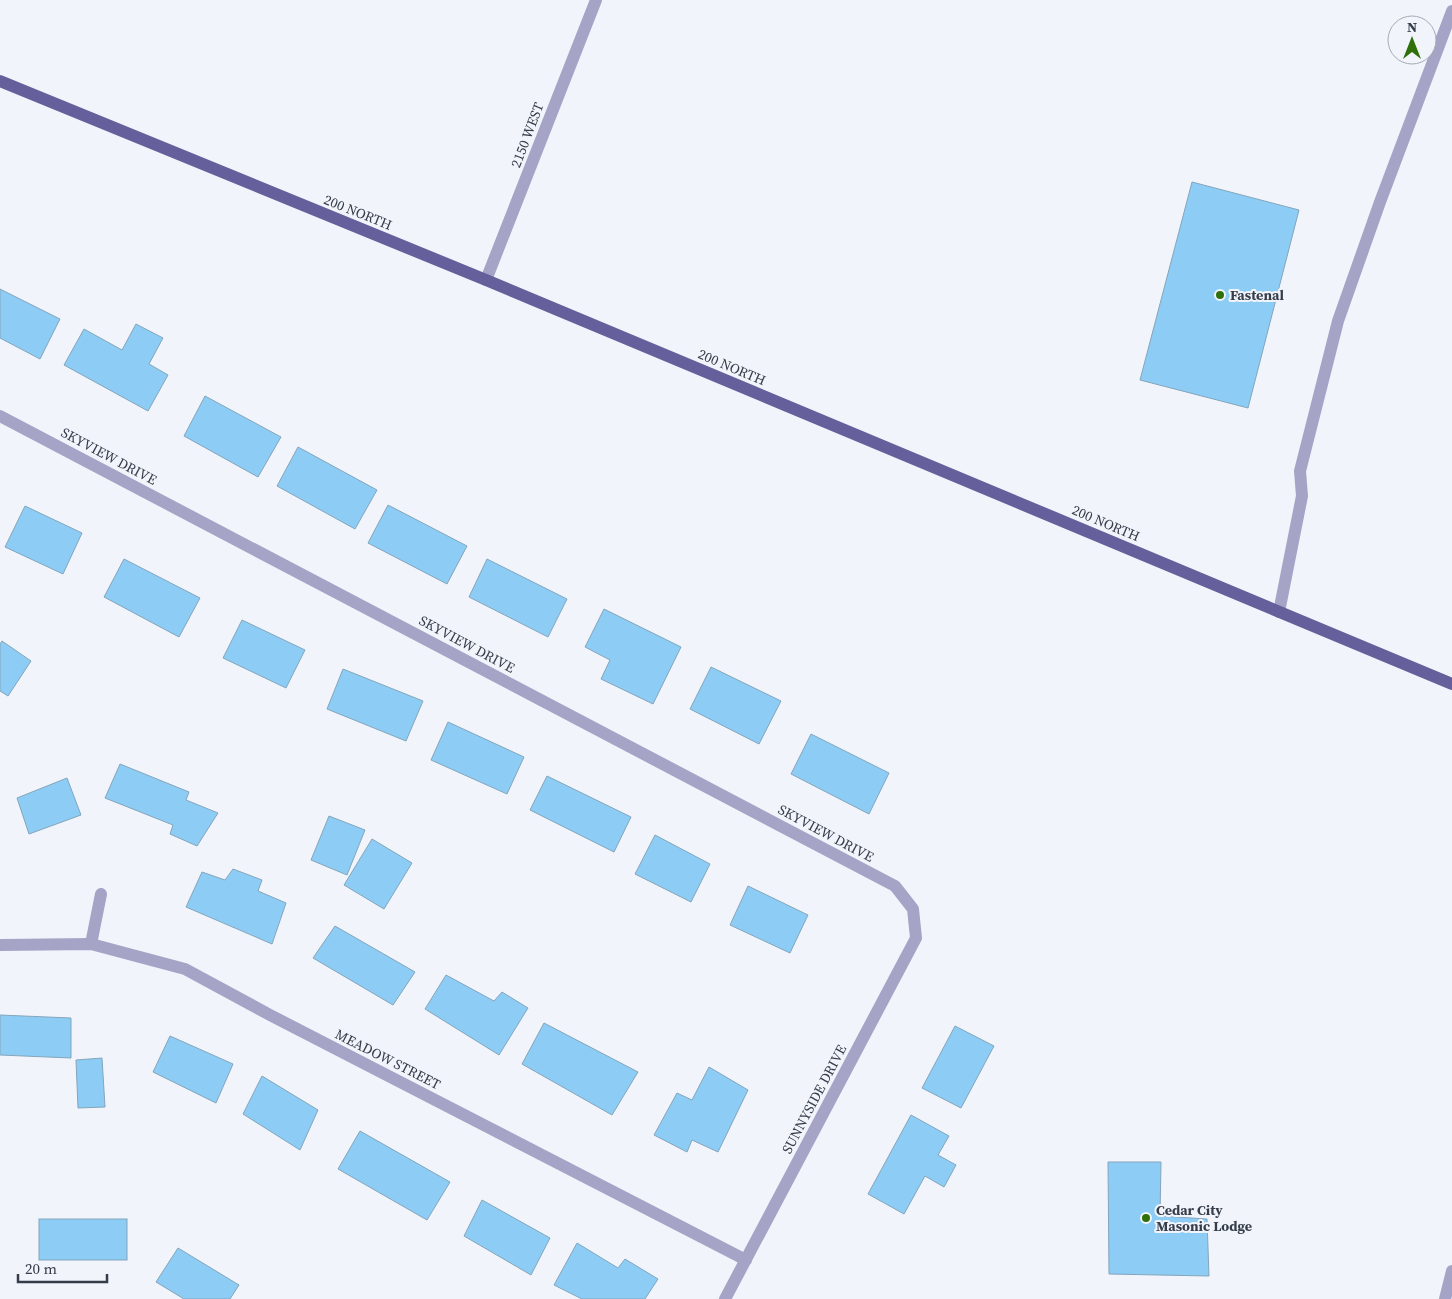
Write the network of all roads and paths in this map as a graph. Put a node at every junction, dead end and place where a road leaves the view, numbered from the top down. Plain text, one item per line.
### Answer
1 (596, 0) edge
2 (1452, 10) edge
3 (0, 81) edge
4 (486, 280) junction
5 (0, 416) edge
6 (1279, 612) junction
7 (1452, 684) edge
8 (102, 894) dead end
9 (913, 909) joint
10 (0, 944) edge
11 (91, 944) junction
12 (746, 1260) junction
13 (1452, 1271) edge
14 (725, 1299) edge
15 (1446, 1299) edge

1 - 4 street, 2150 WEST
2 - 6 street
3 - 4 main road, 200 NORTH
4 - 6 main road, 200 NORTH
5 - 9 street, SKYVIEW DRIVE
6 - 7 main road, 200 NORTH
8 - 11 street
9 - 12 street, SUNNYSIDE DRIVE
10 - 11 street, MEADOW STREET
11 - 12 street, MEADOW STREET
12 - 14 street, SUNNYSIDE DRIVE
13 - 15 street

